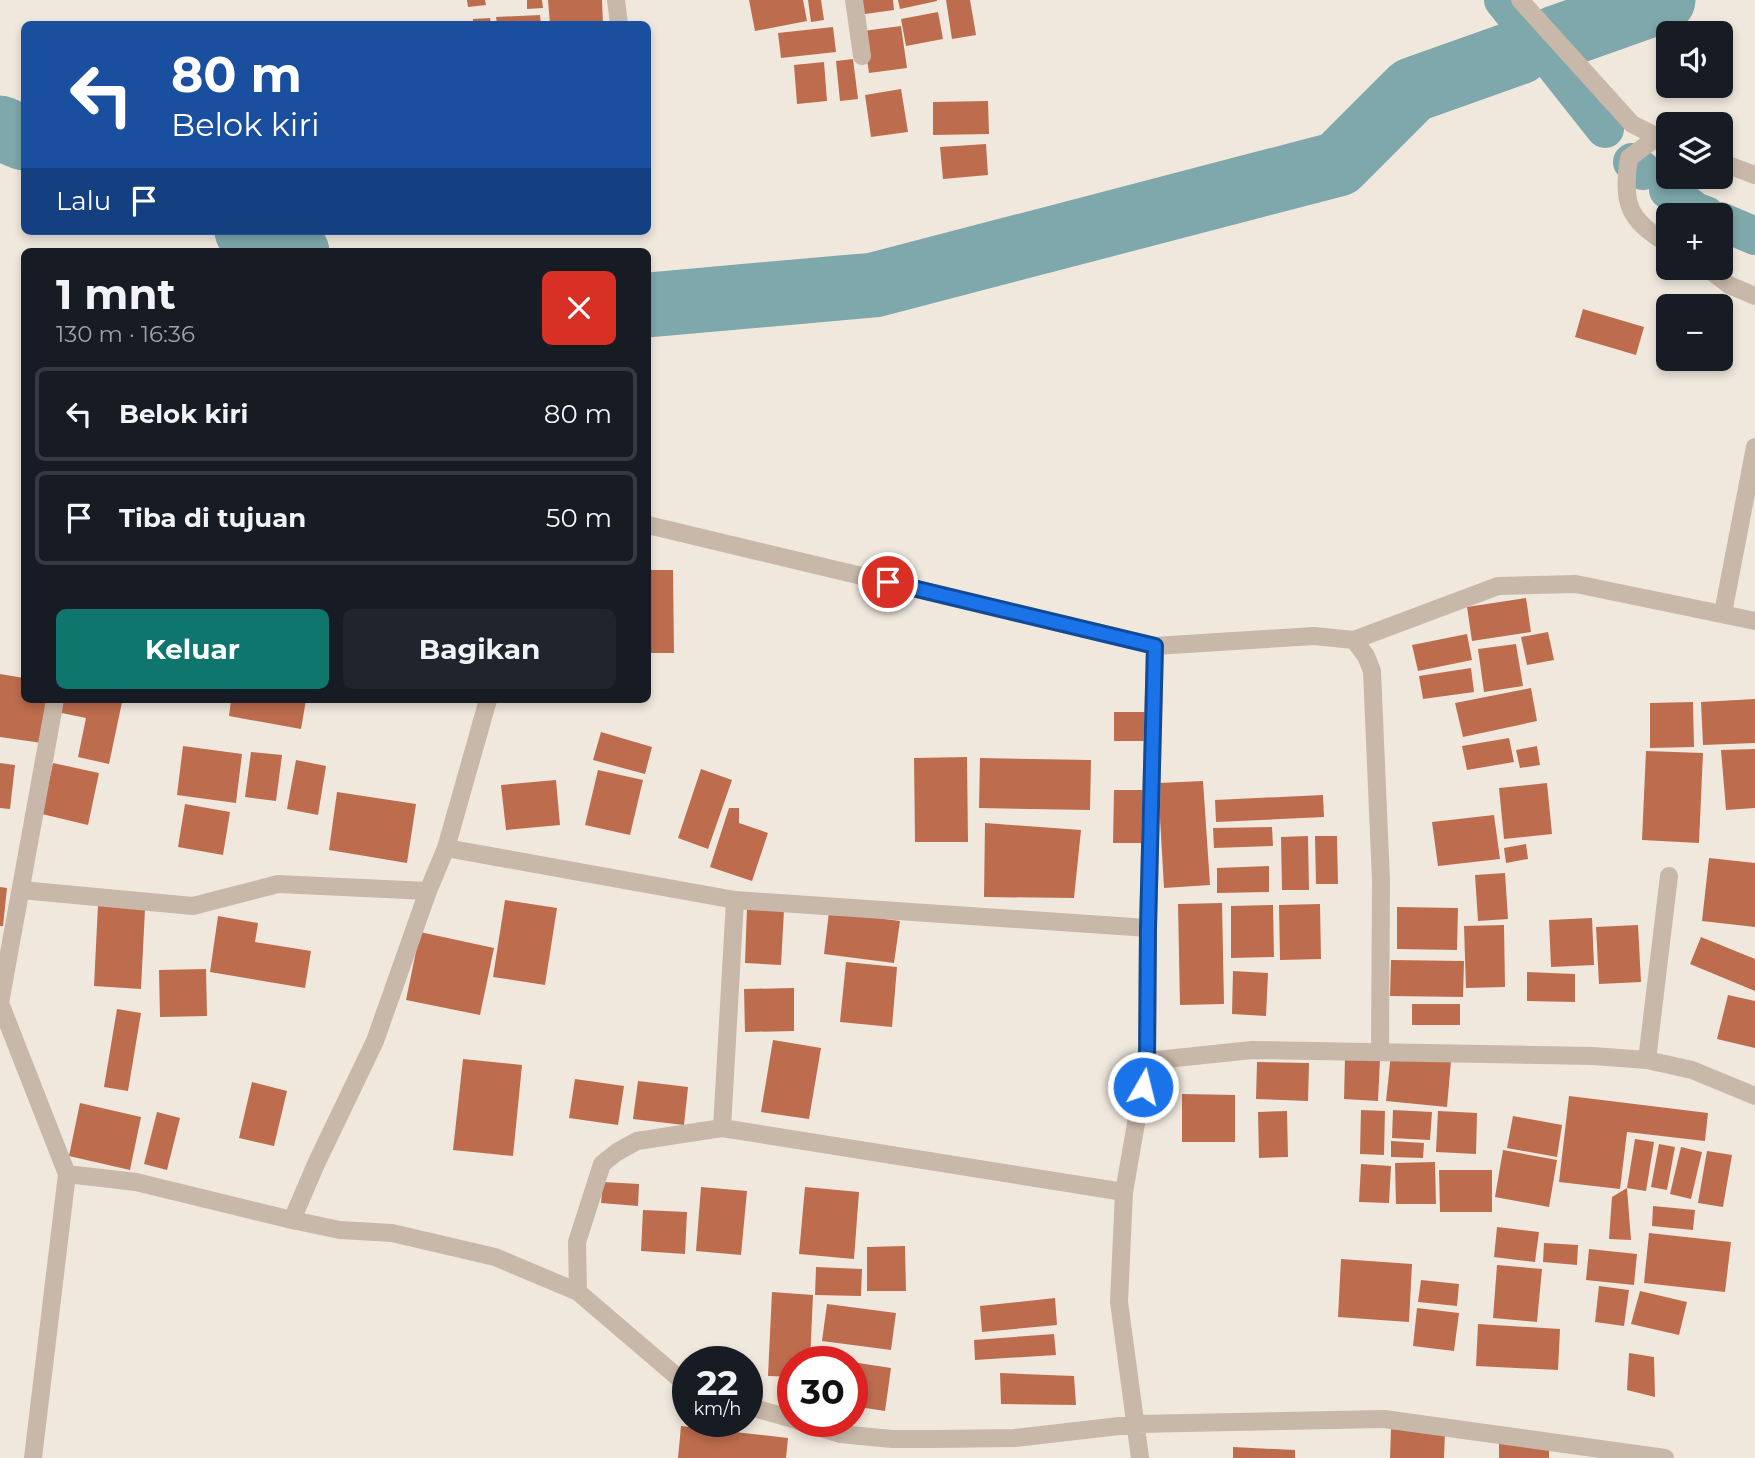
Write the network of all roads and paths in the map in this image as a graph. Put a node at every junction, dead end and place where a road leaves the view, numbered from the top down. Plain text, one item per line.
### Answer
1 (616, 0) edge
2 (854, 0) edge
3 (1520, 0) edge
4 (619, 21) edge
5 (862, 57) dead end
6 (1656, 136) edge
7 (1656, 142) edge
8 (1733, 167) edge
9 (1755, 175) edge
10 (1656, 237) edge
11 (1723, 280) edge
12 (1755, 296) edge
13 (1755, 447) edge
14 (651, 526) edge
15 (1723, 613) junction
16 (1755, 621) edge
17 (1354, 640) junction
18 (1155, 646) junction
19 (54, 703) edge
20 (487, 703) edge
21 (446, 848) junction
22 (1669, 876) dead end
23 (21, 890) junction
24 (428, 891) junction
25 (735, 900) junction
26 (1148, 928) junction
27 (0, 1003) edge
28 (1380, 1052) junction
29 (1647, 1060) junction
30 (1147, 1061) junction
31 (1755, 1096) edge
32 (722, 1128) junction
33 (67, 1174) junction
34 (1124, 1192) junction
35 (292, 1220) junction
36 (578, 1292) junction
37 (672, 1372) edge
38 (1137, 1424) junction
39 (868, 1436) edge
40 (1620, 1454) edge
41 (33, 1458) edge
42 (1140, 1458) edge
43 (1665, 1458) edge

1 - 4 street
2 - 5 street
3 - 6 street
7 - 10 street
8 - 9 street
11 - 12 street
13 - 15 street
14 - 18 street
15 - 16 street
15 - 17 street
17 - 18 street
17 - 28 street
18 - 26 street
19 - 23 street
20 - 21 street
21 - 24 street
21 - 25 street
22 - 29 street
23 - 24 street
23 - 27 street
24 - 35 street
25 - 26 street
25 - 32 street
26 - 30 street
27 - 33 street
28 - 29 street
28 - 30 street
29 - 31 street
30 - 34 street
32 - 34 street
32 - 36 street
33 - 35 street
33 - 41 street
34 - 38 street
35 - 36 street
36 - 37 street
38 - 39 street
38 - 40 street
38 - 42 street
40 - 43 street

